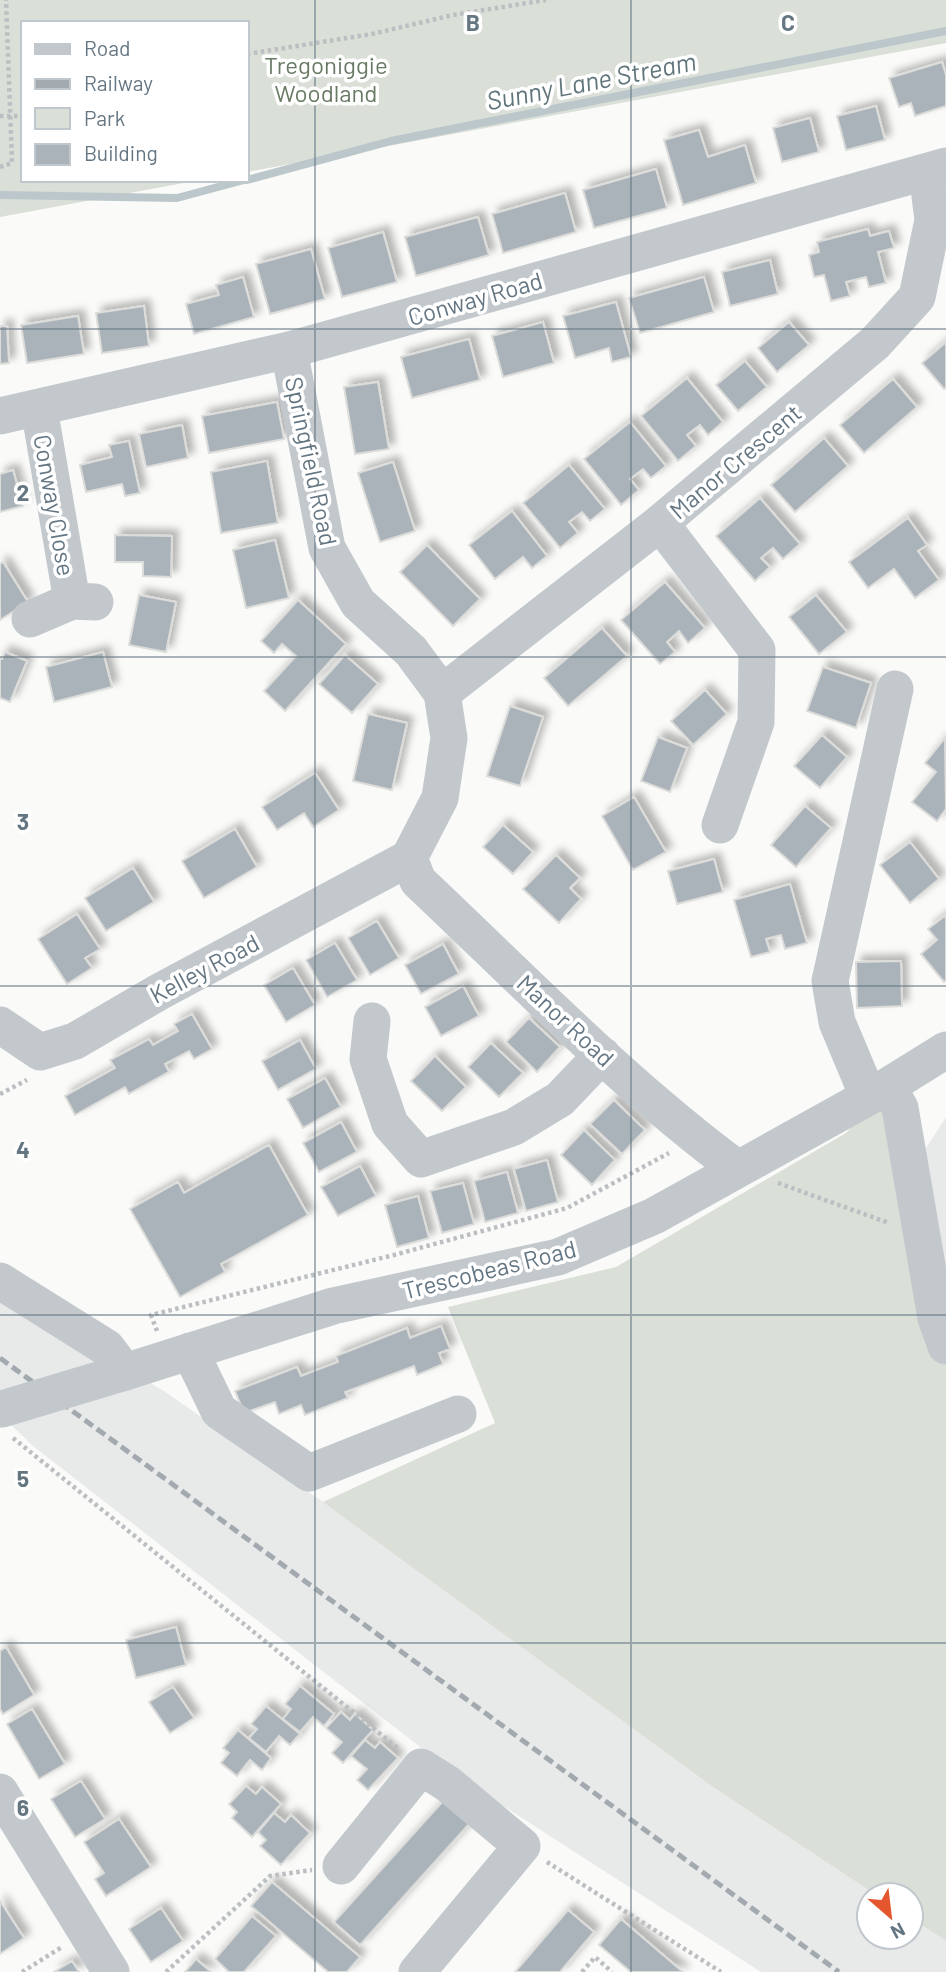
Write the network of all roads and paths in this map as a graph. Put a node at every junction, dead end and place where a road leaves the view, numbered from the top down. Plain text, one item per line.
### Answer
1 (6, 0) edge
2 (547, 0) edge
3 (248, 54) edge
4 (0, 116) edge
5 (21, 116) edge
6 (11, 118) junction
7 (0, 167) edge
8 (937, 169) edge
9 (289, 350) junction
10 (39, 408) junction
11 (0, 416) edge
12 (660, 523) junction
13 (30, 619) dead end
14 (895, 689) dead end
15 (442, 693) junction
16 (720, 825) dead end
17 (409, 858) junction
18 (372, 1021) dead end
19 (0, 1025) edge
20 (946, 1050) edge
21 (602, 1055) junction
22 (878, 1091) junction
23 (696, 1138) junction
24 (738, 1169) junction
25 (922, 1235) junction
26 (0, 1282) edge
27 (946, 1346) edge
28 (178, 1355) junction
29 (125, 1372) junction
30 (458, 1415) dead end
31 (4, 1419) edge
32 (421, 1767) junction
33 (0, 1792) edge
34 (522, 1846) junction
35 (341, 1866) joint
36 (86, 1932) junction
37 (22, 1972) edge
38 (111, 1972) edge
39 (166, 1972) edge
40 (417, 1972) edge
41 (582, 1972) edge
42 (612, 1972) edge
43 (720, 1972) edge

1 - 6 path
2 - 3 path
4 - 6 path
5 - 6 path
6 - 7 path
8 - 9 street, Conway Road
8 - 12 street, Manor Crescent
9 - 10 street, Conway Road
9 - 15 street, Springfield Road
10 - 11 street, Conway Road
10 - 13 street, Conway Close
12 - 15 street, Manor Crescent
12 - 16 street
14 - 22 street
15 - 17 street, Springfield Road
17 - 19 street, Kelley Road
17 - 21 street, Manor Road
18 - 21 street
20 - 22 street, Trescobeas Road
21 - 23 street, Manor Road
22 - 24 street, Trescobeas Road
22 - 25 street
23 - 24 street, Manor Road
23 - 28 path
24 - 25 path
24 - 28 street, Trescobeas Road
25 - 27 street
26 - 29 street
28 - 29 street, Trescobeas Road
28 - 30 street
29 - 31 street, Trescobeas Road, bridge
31 - 32 path
32 - 34 street
32 - 35 street
33 - 36 street
34 - 40 street
34 - 43 path
35 - 39 path
36 - 37 path
36 - 38 street
41 - 42 path

